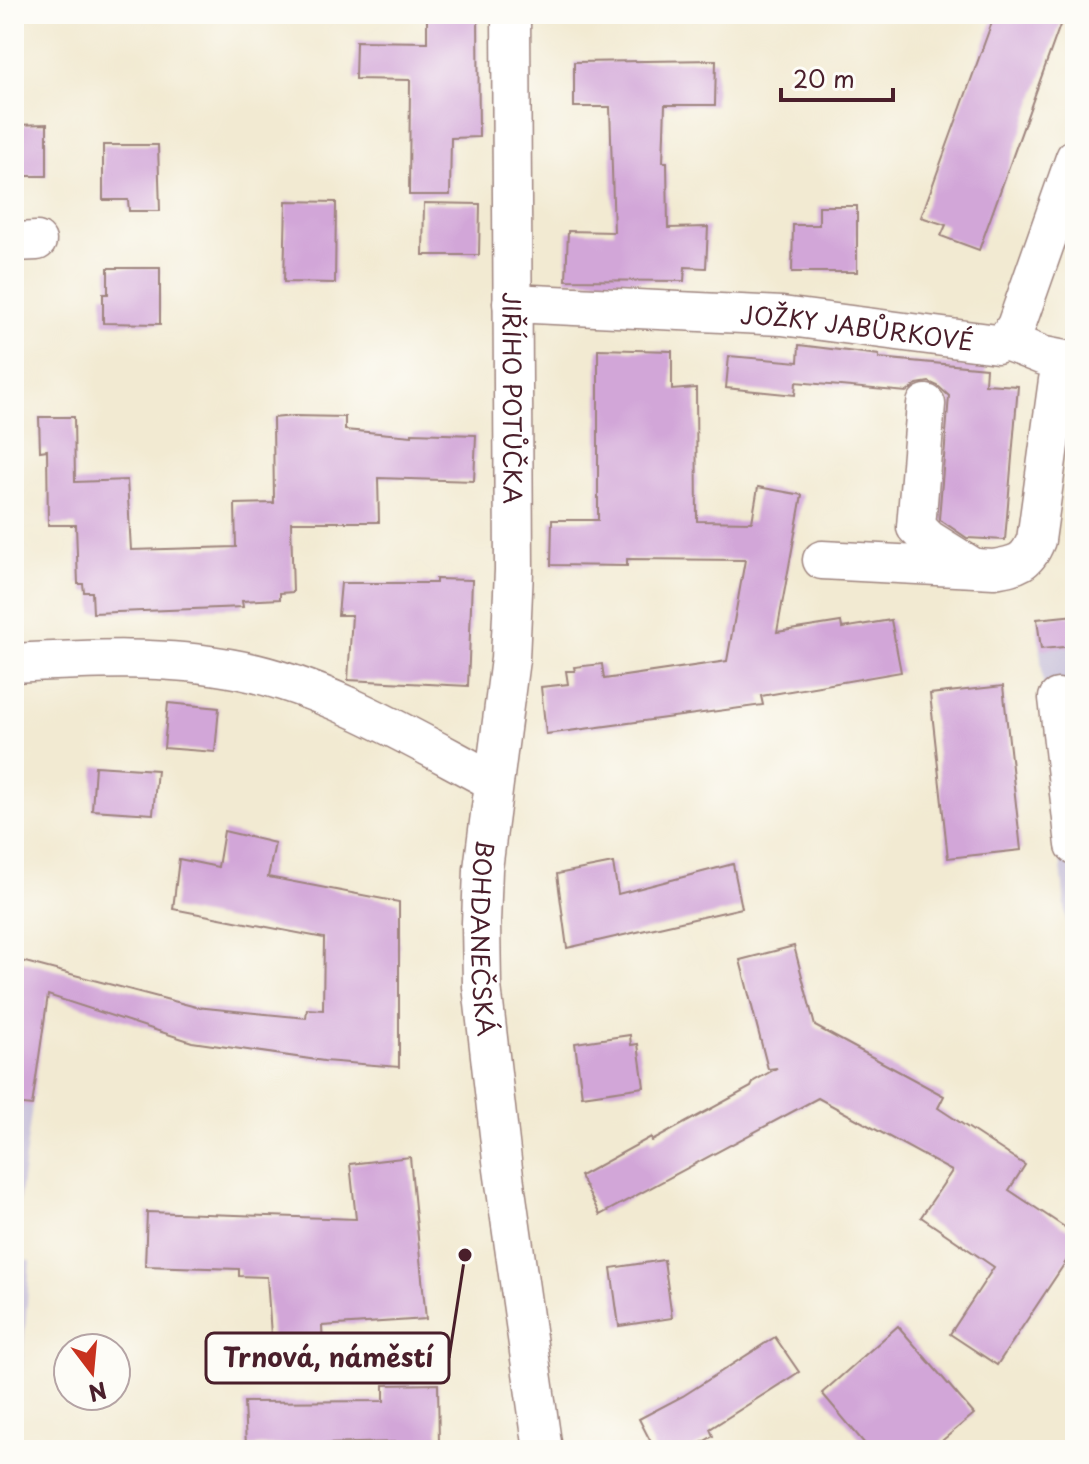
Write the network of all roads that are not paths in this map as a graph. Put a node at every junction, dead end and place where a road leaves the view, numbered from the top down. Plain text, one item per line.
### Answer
1 (511, 14) edge
2 (1075, 158) edge
3 (512, 303) junction
4 (1006, 341) junction
5 (1067, 378) edge
6 (926, 404) dead end
7 (822, 560) dead end
8 (973, 568) junction
9 (14, 663) edge
10 (1058, 698) dead end
11 (493, 781) junction
12 (1075, 845) edge
13 (543, 1450) edge

1 - 3 street, JIŘÍHO POTŮČKA
2 - 4 street, JOŽKY JABŮRKOVÉ
3 - 4 street, JOŽKY JABŮRKOVÉ
3 - 11 street, JIŘÍHO POTŮČKA
4 - 5 street
5 - 8 street
6 - 8 street
7 - 8 street
9 - 11 street
10 - 12 street
11 - 13 street, BOHDANEČSKÁ

